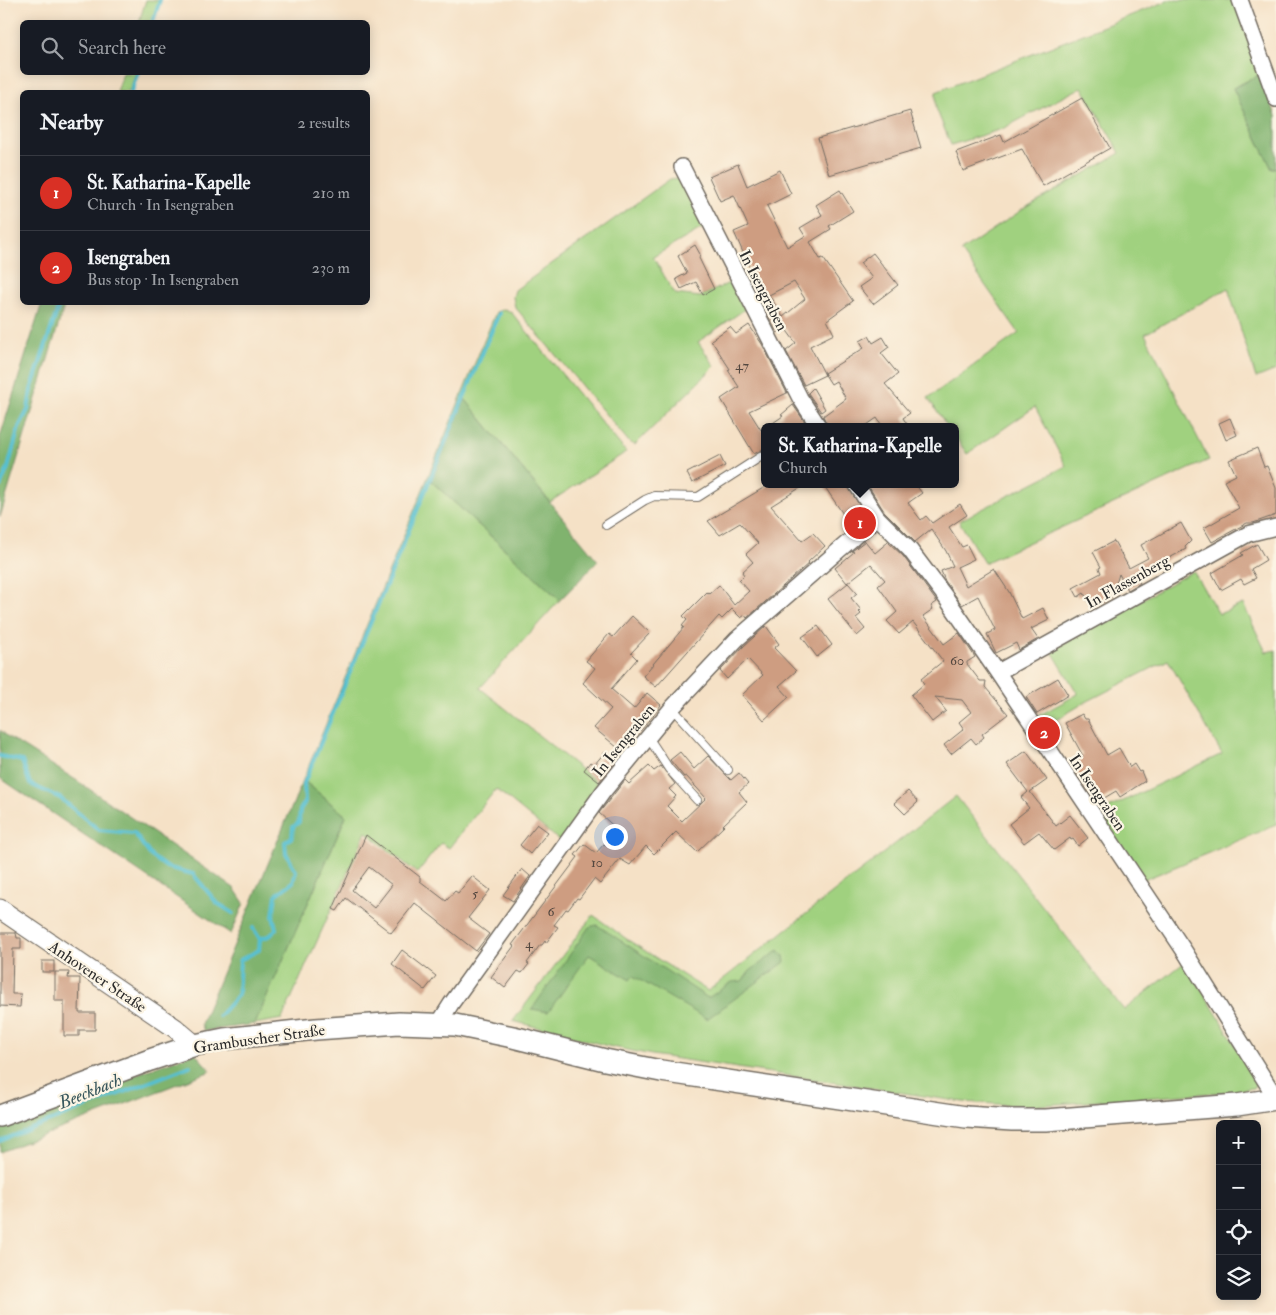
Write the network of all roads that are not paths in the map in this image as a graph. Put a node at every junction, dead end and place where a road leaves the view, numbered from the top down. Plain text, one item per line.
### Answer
1 (1240, 0) edge
2 (1276, 99) edge
3 (682, 167) dead end
4 (814, 423) edge
5 (761, 457) edge
6 (859, 488) edge
7 (877, 517) junction
8 (606, 525) dead end
9 (1276, 527) edge
10 (998, 672) junction
11 (672, 708) junction
12 (648, 738) junction
13 (728, 770) dead end
14 (697, 800) dead end
15 (0, 909) edge
16 (439, 1023) junction
17 (196, 1045) junction
18 (1276, 1099) edge
19 (0, 1116) edge

1 - 2 street
3 - 4 street, In Isengraben
5 - 8 lane
6 - 7 street, In Isengraben
7 - 10 street, In Isengraben
7 - 11 street, In Isengraben
9 - 10 street, In Flassenberg
10 - 18 street, In Isengraben
11 - 12 street, In Isengraben
11 - 13 lane
12 - 14 lane
12 - 16 street, In Isengraben
15 - 17 street, Anhovener Straße
16 - 17 main road, Grambuscher Straße
16 - 18 main road, Grambuscher Straße
17 - 19 main road, Grambuscher Straße

